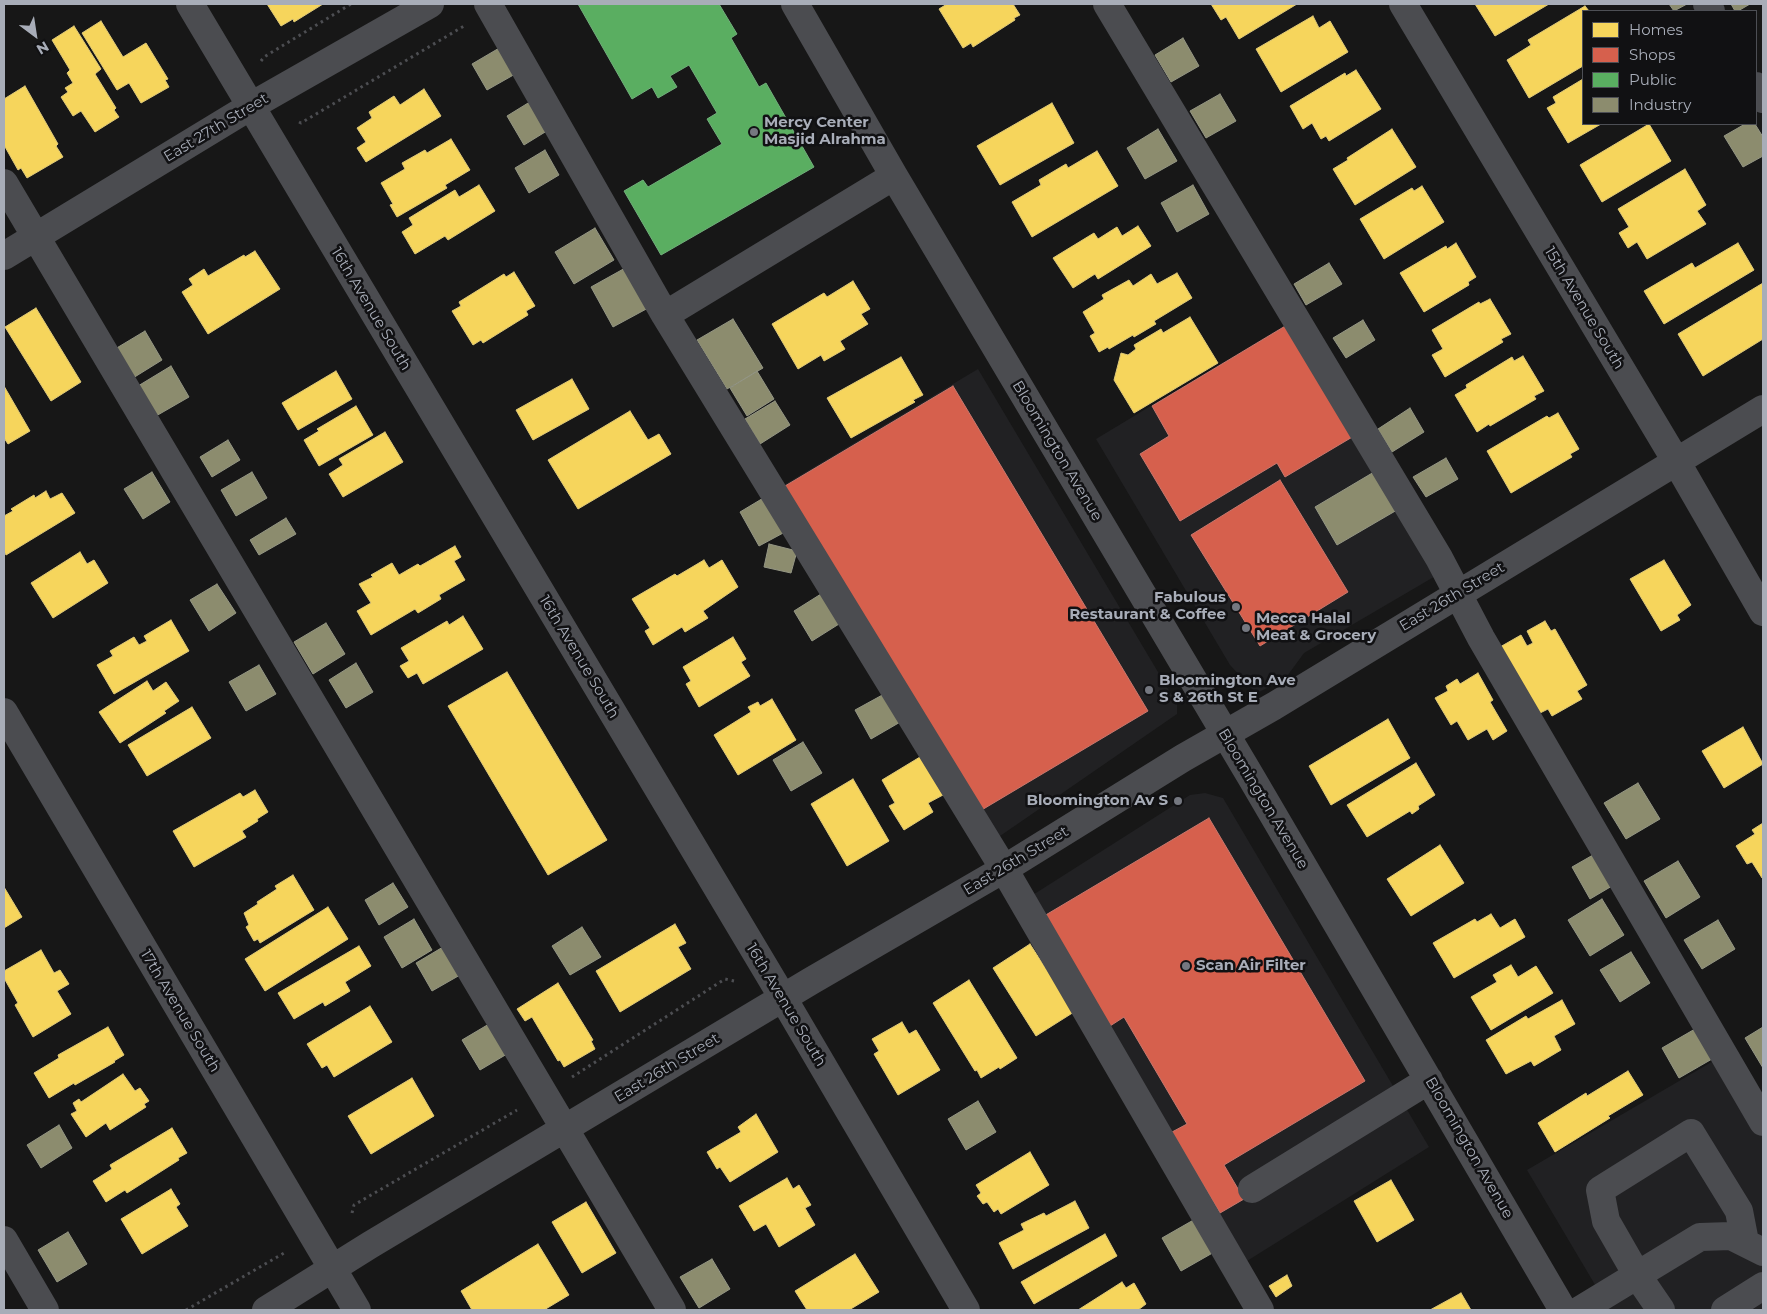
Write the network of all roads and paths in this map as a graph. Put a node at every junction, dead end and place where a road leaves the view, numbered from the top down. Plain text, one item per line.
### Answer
1 (190, 4) edge
2 (351, 4) edge
3 (430, 4) edge
4 (795, 4) edge
5 (1107, 4) edge
6 (1403, 4) edge
7 (489, 7) edge
8 (259, 63) dead end
9 (1757, 88) edge
10 (1763, 99) edge
11 (251, 106) junction
12 (294, 121) dead end
13 (894, 176) junction
14 (4, 183) edge
15 (35, 237) junction
16 (4, 256) edge
17 (665, 315) junction
18 (1763, 409) edge
19 (1676, 461) junction
20 (1457, 595) junction
21 (1763, 612) edge
22 (4, 712) edge
23 (1225, 734) junction
24 (1004, 869) junction
25 (783, 998) junction
26 (1429, 1080) junction
27 (1763, 1122) edge
28 (566, 1128) junction
29 (1252, 1189) dead end
30 (4, 1240) edge
31 (1754, 1247) edge
32 (284, 1253) dead end
33 (333, 1268) junction
34 (1636, 1275) junction
35 (1763, 1286) edge
36 (45, 1310) edge
37 (186, 1310) edge
38 (266, 1310) edge
39 (357, 1310) edge
40 (672, 1310) edge
41 (966, 1310) edge
42 (1260, 1310) edge
43 (1563, 1310) edge
44 (1580, 1310) edge
45 (1661, 1310) edge
46 (1725, 1310) edge

1 - 11 street, 16th Avenue South
2 - 8 path
3 - 11 street, East 27th Street
4 - 13 street, Bloomington Avenue
5 - 20 street
6 - 19 street, 15th Avenue South
7 - 12 path
7 - 17 street
9 - 10 street
11 - 15 street, East 27th Street
11 - 25 street, 16th Avenue South
13 - 17 street
13 - 23 street, Bloomington Avenue
14 - 15 street
15 - 16 street, East 27th Street
15 - 28 street
17 - 24 street
18 - 19 street, East 26th Street
19 - 20 street, East 26th Street
19 - 21 street, 15th Avenue South
20 - 23 street, East 26th Street
20 - 27 street
22 - 33 street, 17th Avenue South
23 - 24 street, East 26th Street
23 - 26 street, Bloomington Avenue
24 - 25 street, East 26th Street
24 - 42 street
25 - 28 street, East 26th Street
25 - 41 street, 16th Avenue South
26 - 29 street
26 - 43 street, Bloomington Avenue
28 - 33 street, East 26th Street
28 - 40 street
30 - 36 street
31 - 34 street
31 - 34 street
32 - 37 path
33 - 38 street, East 26th Street
33 - 39 street, 17th Avenue South
34 - 44 street
34 - 45 street
35 - 46 street

